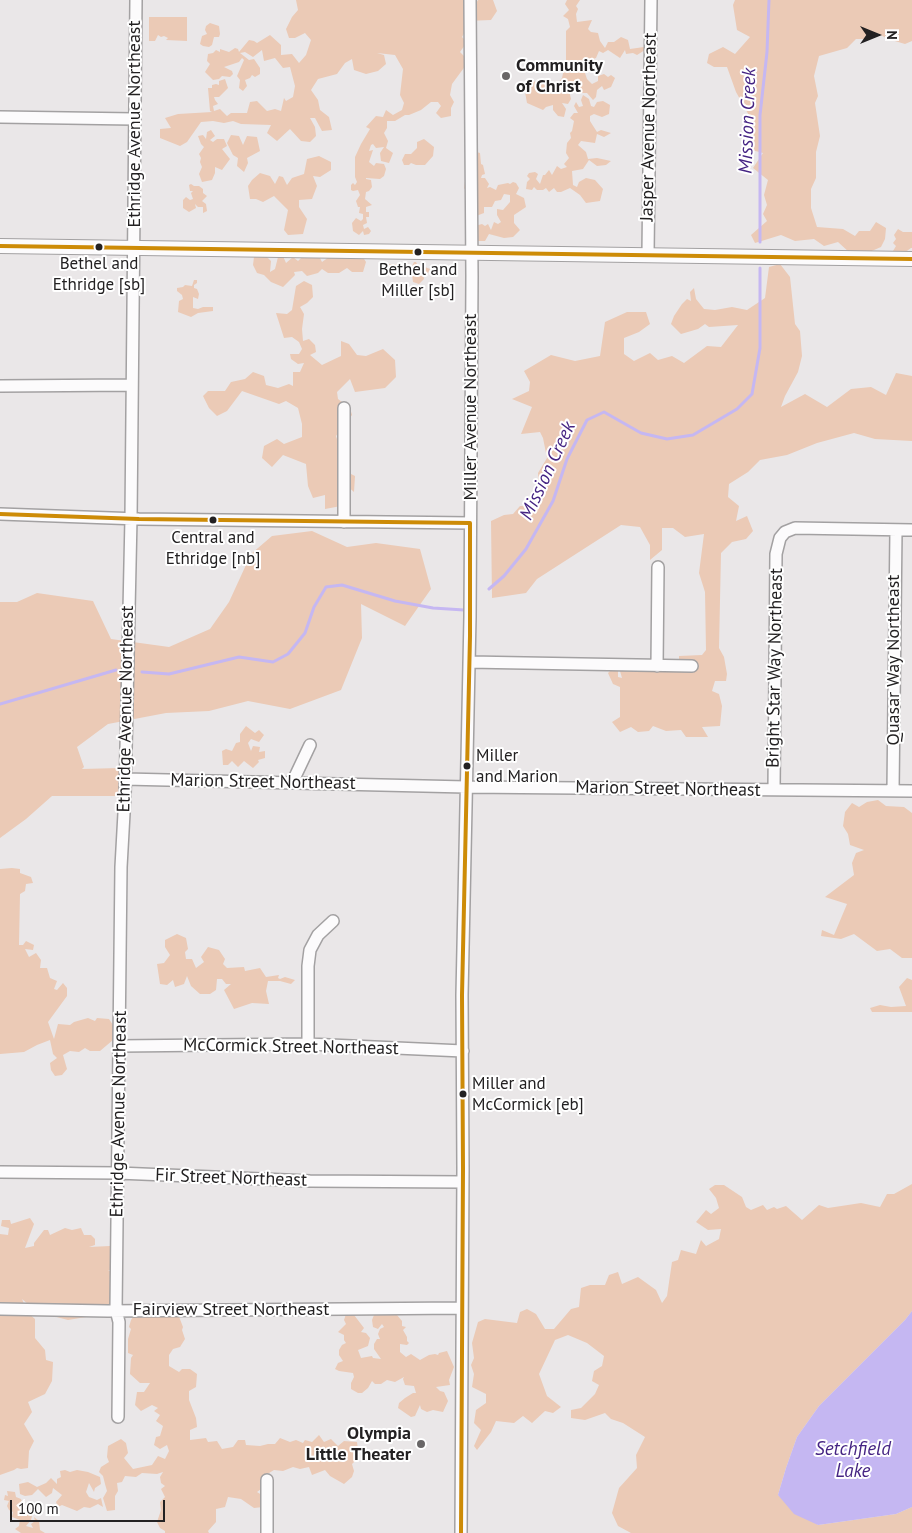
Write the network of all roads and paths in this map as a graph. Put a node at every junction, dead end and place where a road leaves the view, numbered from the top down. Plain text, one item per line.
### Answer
1 (136, 0) edge
2 (470, 0) edge
3 (650, 0) edge
4 (0, 117) edge
5 (134, 119) junction
6 (0, 246) edge
7 (134, 247) junction
8 (471, 252) junction
9 (648, 254) junction
10 (912, 259) edge
11 (132, 385) junction
12 (0, 386) edge
13 (344, 408) dead end
14 (0, 514) edge
15 (131, 518) junction
16 (344, 522) junction
17 (470, 523) junction
18 (896, 530) junction
19 (912, 530) edge
20 (658, 567) dead end
21 (469, 662) junction
22 (657, 666) junction
23 (692, 666) dead end
24 (310, 746) dead end
25 (125, 780) junction
26 (292, 783) junction
27 (466, 787) junction
28 (774, 790) junction
29 (893, 790) junction
30 (912, 791) edge
31 (333, 921) dead end
32 (308, 1044) junction
33 (119, 1046) junction
34 (463, 1051) junction
35 (0, 1172) edge
36 (118, 1173) junction
37 (463, 1182) junction
38 (462, 1308) junction
39 (0, 1309) edge
40 (116, 1310) junction
41 (118, 1417) dead end
42 (267, 1480) dead end
43 (267, 1533) edge
44 (461, 1533) edge

1 - 5 street, Ethridge Avenue Northeast
2 - 8 street, Miller Avenue Northeast
3 - 9 street, Jasper Avenue Northeast
4 - 5 street
5 - 7 street, Ethridge Avenue Northeast
6 - 7 street
7 - 8 street
7 - 11 street, Ethridge Avenue Northeast
8 - 9 street
8 - 17 street, Miller Avenue Northeast
9 - 10 street
11 - 12 street
11 - 15 street, Ethridge Avenue Northeast
13 - 16 street
14 - 15 street
15 - 16 street
15 - 25 street, Ethridge Avenue Northeast
16 - 17 street
17 - 21 street, Miller Avenue Northeast
18 - 19 street
18 - 28 street, Bright Star Way Northeast
18 - 29 street, Quasar Way Northeast
20 - 22 street
21 - 22 street
21 - 27 street, Miller Avenue Northeast
22 - 23 street
24 - 26 street
25 - 26 street, Marion Street Northeast
25 - 33 street, Ethridge Avenue Northeast
26 - 27 street, Marion Street Northeast
27 - 28 street, Marion Street Northeast
27 - 34 street, Miller Avenue Northeast
28 - 29 street, Marion Street Northeast
29 - 30 street, Marion Street Northeast
31 - 32 street
32 - 33 street, McCormick Street Northeast
32 - 34 street, McCormick Street Northeast
33 - 36 street, Ethridge Avenue Northeast
34 - 37 street, Miller Avenue Northeast
35 - 36 street, Fir Street Northeast
36 - 37 street, Fir Street Northeast
36 - 40 street, Ethridge Avenue Northeast
37 - 38 street, Miller Avenue Northeast
38 - 40 street, Fairview Street Northeast
38 - 44 street, Miller Avenue Northeast
39 - 40 street, Fairview Street Northeast
40 - 41 street, Ethridge Avenue Northeast
42 - 43 street

